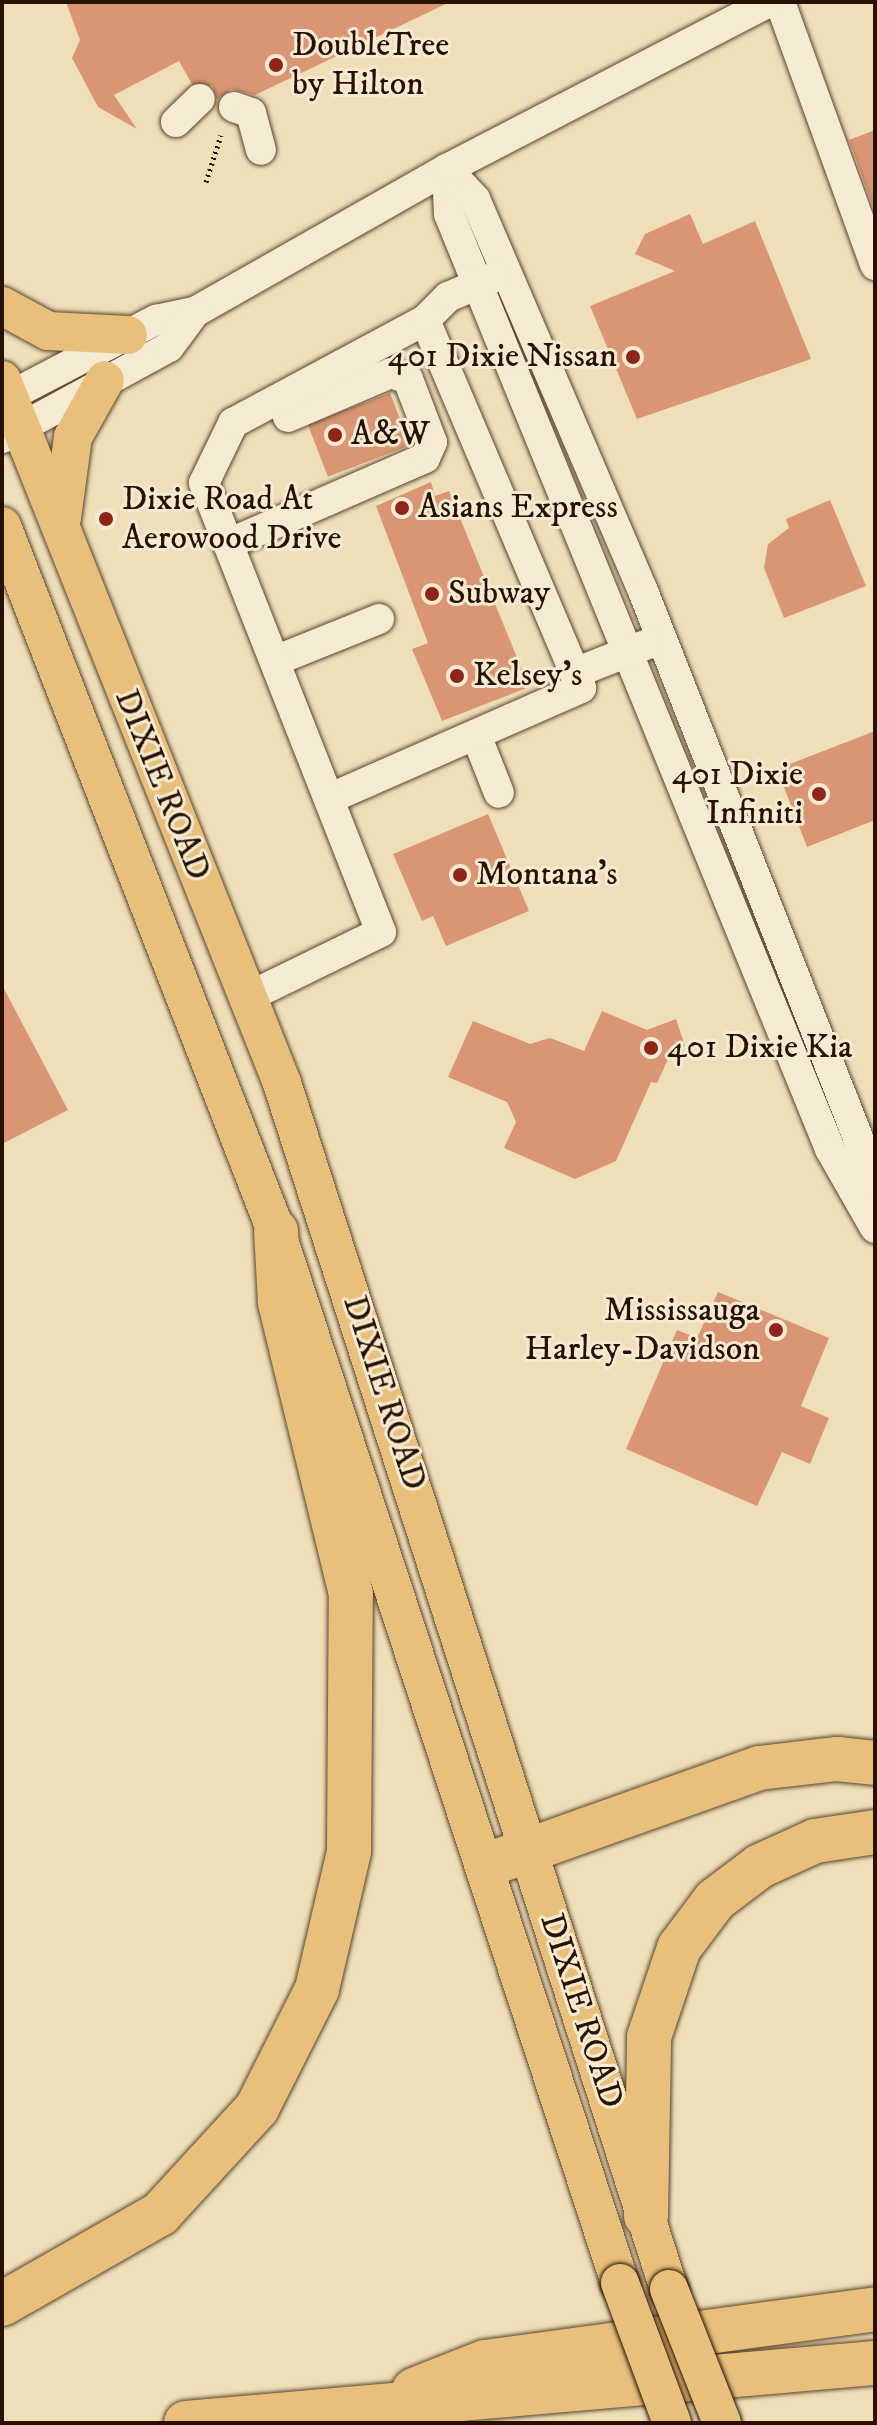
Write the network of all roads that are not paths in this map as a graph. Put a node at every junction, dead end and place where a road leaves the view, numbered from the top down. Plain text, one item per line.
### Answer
1 (769, 2) edge
2 (780, 2) edge
3 (200, 99) dead end
4 (234, 107) dead end
5 (176, 122) dead end
6 (261, 150) dead end
7 (447, 169) junction
8 (875, 265) edge
9 (508, 271) junction
10 (480, 285) junction
11 (2, 306) edge
12 (195, 312) junction
13 (425, 320) junction
14 (128, 335) junction
15 (105, 380) junction
16 (7, 408) edge
17 (288, 417) dead end
18 (2, 526) edge
19 (61, 533) junction
20 (228, 544) junction
21 (379, 619) dead end
22 (661, 638) junction
23 (631, 651) junction
24 (277, 660) junction
25 (575, 673) junction
26 (476, 735) junction
27 (499, 793) dead end
28 (333, 797) junction
29 (758, 886) junction
30 (729, 895) junction
31 (248, 997) junction
32 (843, 1144) junction
33 (875, 1181) edge
34 (875, 1228) edge
35 (276, 1231) junction
36 (875, 1763) edge
37 (875, 1832) edge
38 (530, 1850) junction
39 (487, 1865) junction
40 (646, 2216) junction
41 (2, 2304) edge
42 (875, 2309) edge
43 (875, 2363) edge
44 (370, 2407) junction
45 (186, 2423) edge
46 (672, 2423) edge
47 (722, 2423) edge

1 - 7 street
2 - 8 street
3 - 5 street
4 - 6 street
7 - 9 street
7 - 10 street
7 - 12 street
9 - 10 street
9 - 22 street
10 - 13 street
10 - 23 street
11 - 14 main road
12 - 14 street
12 - 15 street
13 - 20 street
13 - 25 street
14 - 16 street
15 - 16 street
15 - 19 main road
16 - 19 main road, DIXIE ROAD
17 - 20 street
18 - 35 main road, DIXIE ROAD
19 - 31 main road, DIXIE ROAD
20 - 24 street
21 - 24 street
22 - 23 street
22 - 29 street
23 - 25 street
23 - 30 street
24 - 28 street
25 - 26 street
26 - 27 street
26 - 28 street
28 - 31 street
29 - 30 street
29 - 32 street
30 - 32 street
31 - 38 main road, DIXIE ROAD
32 - 33 street
32 - 34 street
35 - 39 main road, DIXIE ROAD
35 - 41 highway
36 - 38 highway
37 - 40 highway
38 - 39 highway
38 - 40 main road, DIXIE ROAD
39 - 46 main road, DIXIE ROAD, bridge
40 - 47 main road, DIXIE ROAD, bridge
42 - 44 highway
43 - 44 highway
44 - 45 highway

